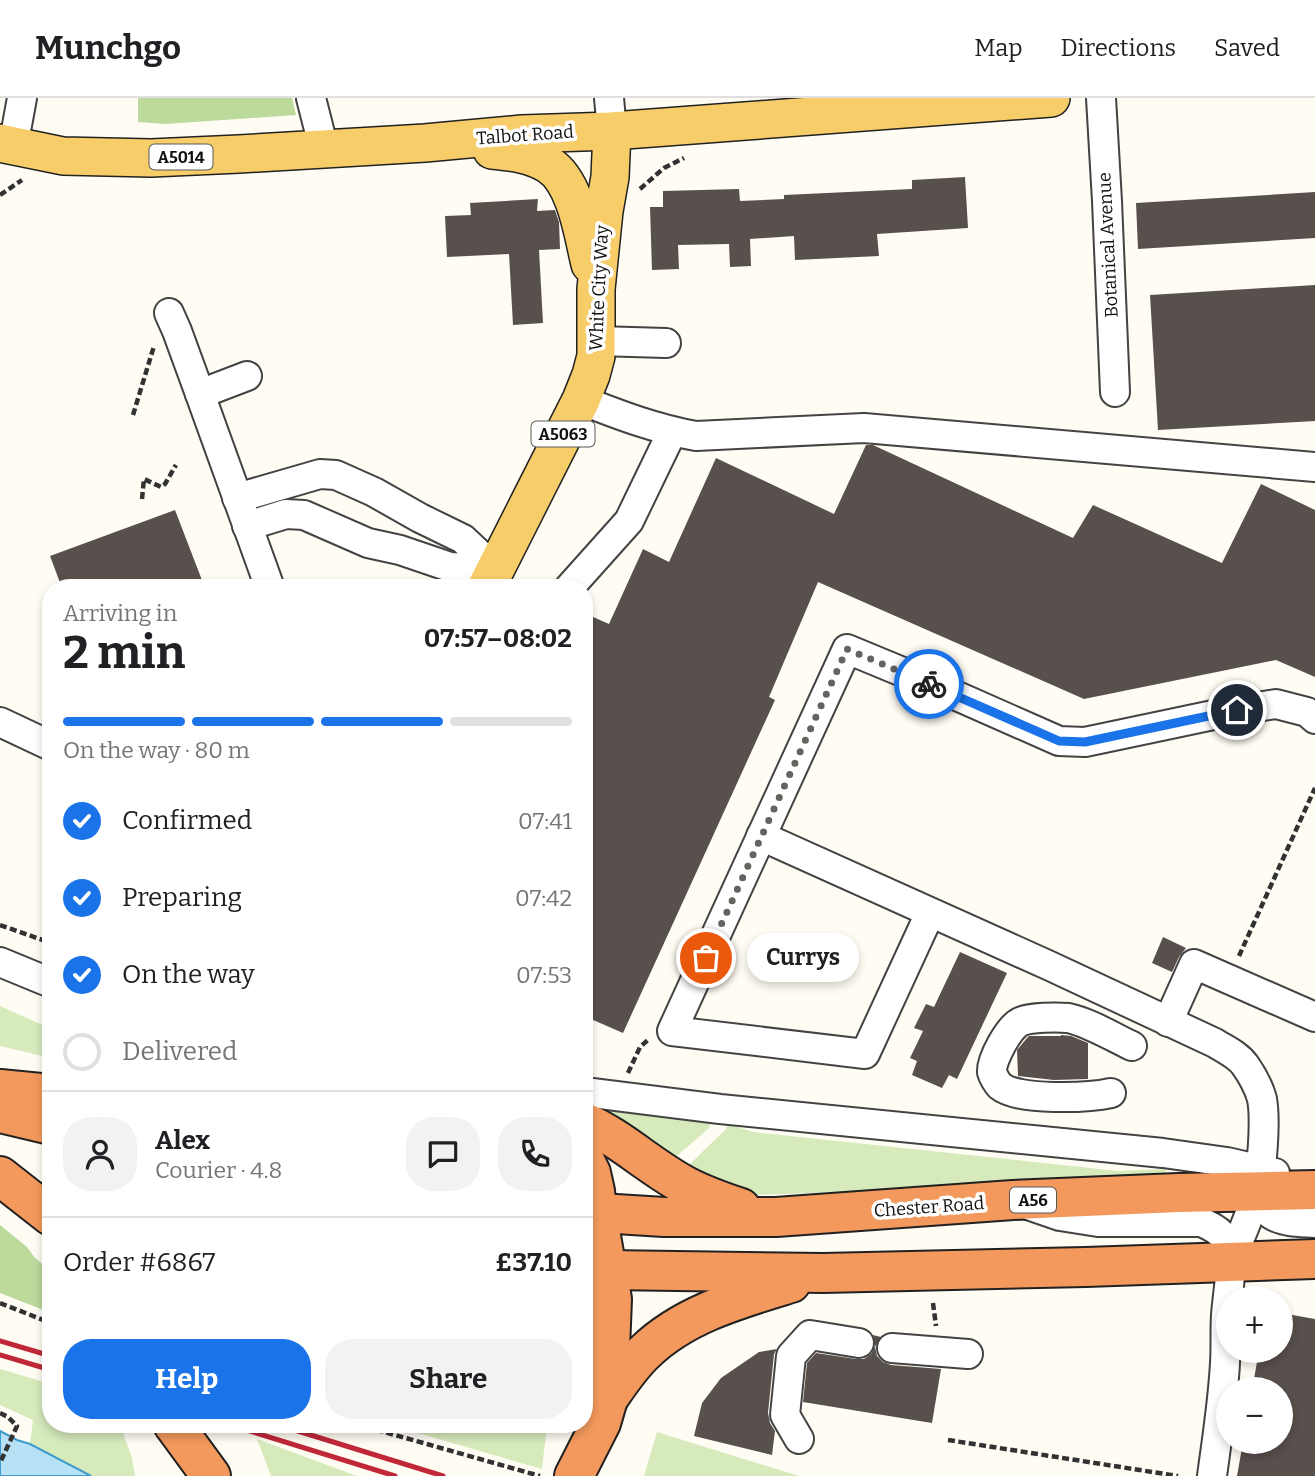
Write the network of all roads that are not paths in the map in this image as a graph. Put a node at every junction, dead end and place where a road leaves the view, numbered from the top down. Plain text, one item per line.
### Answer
1 (22, 98) edge
2 (311, 98) edge
3 (1051, 98) edge
4 (1101, 98) edge
5 (610, 114) edge
6 (425, 143) junction
7 (7, 145) edge
8 (324, 149) junction
9 (596, 289) junction
10 (169, 313) dead end
11 (597, 341) junction
12 (666, 343) dead end
13 (247, 376) dead end
14 (1115, 392) dead end
15 (200, 394) junction
16 (581, 400) junction
17 (672, 432) junction
18 (1315, 467) edge
19 (237, 498) junction
20 (247, 526) junction
21 (490, 578) edge
22 (267, 579) edge
23 (577, 579) edge
24 (1315, 719) edge
25 (0, 722) edge
26 (42, 742) edge
27 (761, 836) junction
28 (930, 913) junction
29 (0, 962) edge
30 (42, 979) edge
31 (1315, 1017) edge
32 (1168, 1022) junction
33 (1132, 1046) dead end
34 (0, 1088) edge
35 (42, 1093) edge
36 (593, 1093) edge
37 (1111, 1093) dead end
38 (0, 1113) edge
39 (42, 1123) edge
40 (593, 1126) edge
41 (0, 1176) edge
42 (1258, 1180) junction
43 (42, 1184) edge
44 (1315, 1185) edge
45 (1315, 1190) edge
46 (1013, 1200) junction
47 (42, 1209) edge
48 (593, 1213) edge
49 (776, 1217) junction
50 (1315, 1223) edge
51 (593, 1235) edge
52 (1315, 1259) edge
53 (1230, 1262) junction
54 (596, 1269) edge
55 (823, 1273) junction
56 (859, 1343) dead end
57 (892, 1348) dead end
58 (968, 1354) dead end
59 (605, 1411) junction
60 (799, 1439) dead end
61 (574, 1476) edge
62 (604, 1476) edge
63 (1212, 1476) edge

1 - 7 street
2 - 8 street
3 - 5 main road, Talbot Road / A5014
4 - 14 street, Botanical Avenue
5 - 6 main road, Talbot Road / A5014
5 - 9 main road, White City Way / A5063
6 - 8 main road, Talbot Road / A5014
6 - 9 main road
7 - 8 main road, Talbot Road / A5014
9 - 11 main road, White City Way / A5063
10 - 15 street
11 - 12 street
11 - 16 main road, White City Way / A5063
13 - 15 street
15 - 19 street
16 - 17 street
16 - 21 main road, White City Way / A5063
17 - 18 street
17 - 23 street
19 - 20 street
19 - 21 street
20 - 21 street
20 - 22 street
24 - 27 street
25 - 26 street
27 - 28 street
27 - 28 street
28 - 32 street
29 - 30 street
31 - 32 street
32 - 42 street
33 - 37 street
34 - 35 highway
36 - 42 street
38 - 39 highway
40 - 49 highway, A56
41 - 43 highway
41 - 47 highway
42 - 44 street
42 - 45 highway, Chester Road / A56
42 - 46 highway, Chester Road / A56
42 - 50 street
42 - 53 street
46 - 49 highway, Chester Road / A56
46 - 53 street
48 - 49 highway, Chester Road / A56
51 - 54 highway
52 - 53 highway
53 - 55 highway
53 - 63 street
54 - 55 highway
54 - 59 highway
55 - 59 highway
56 - 60 street
57 - 58 street
59 - 61 highway
59 - 62 highway

